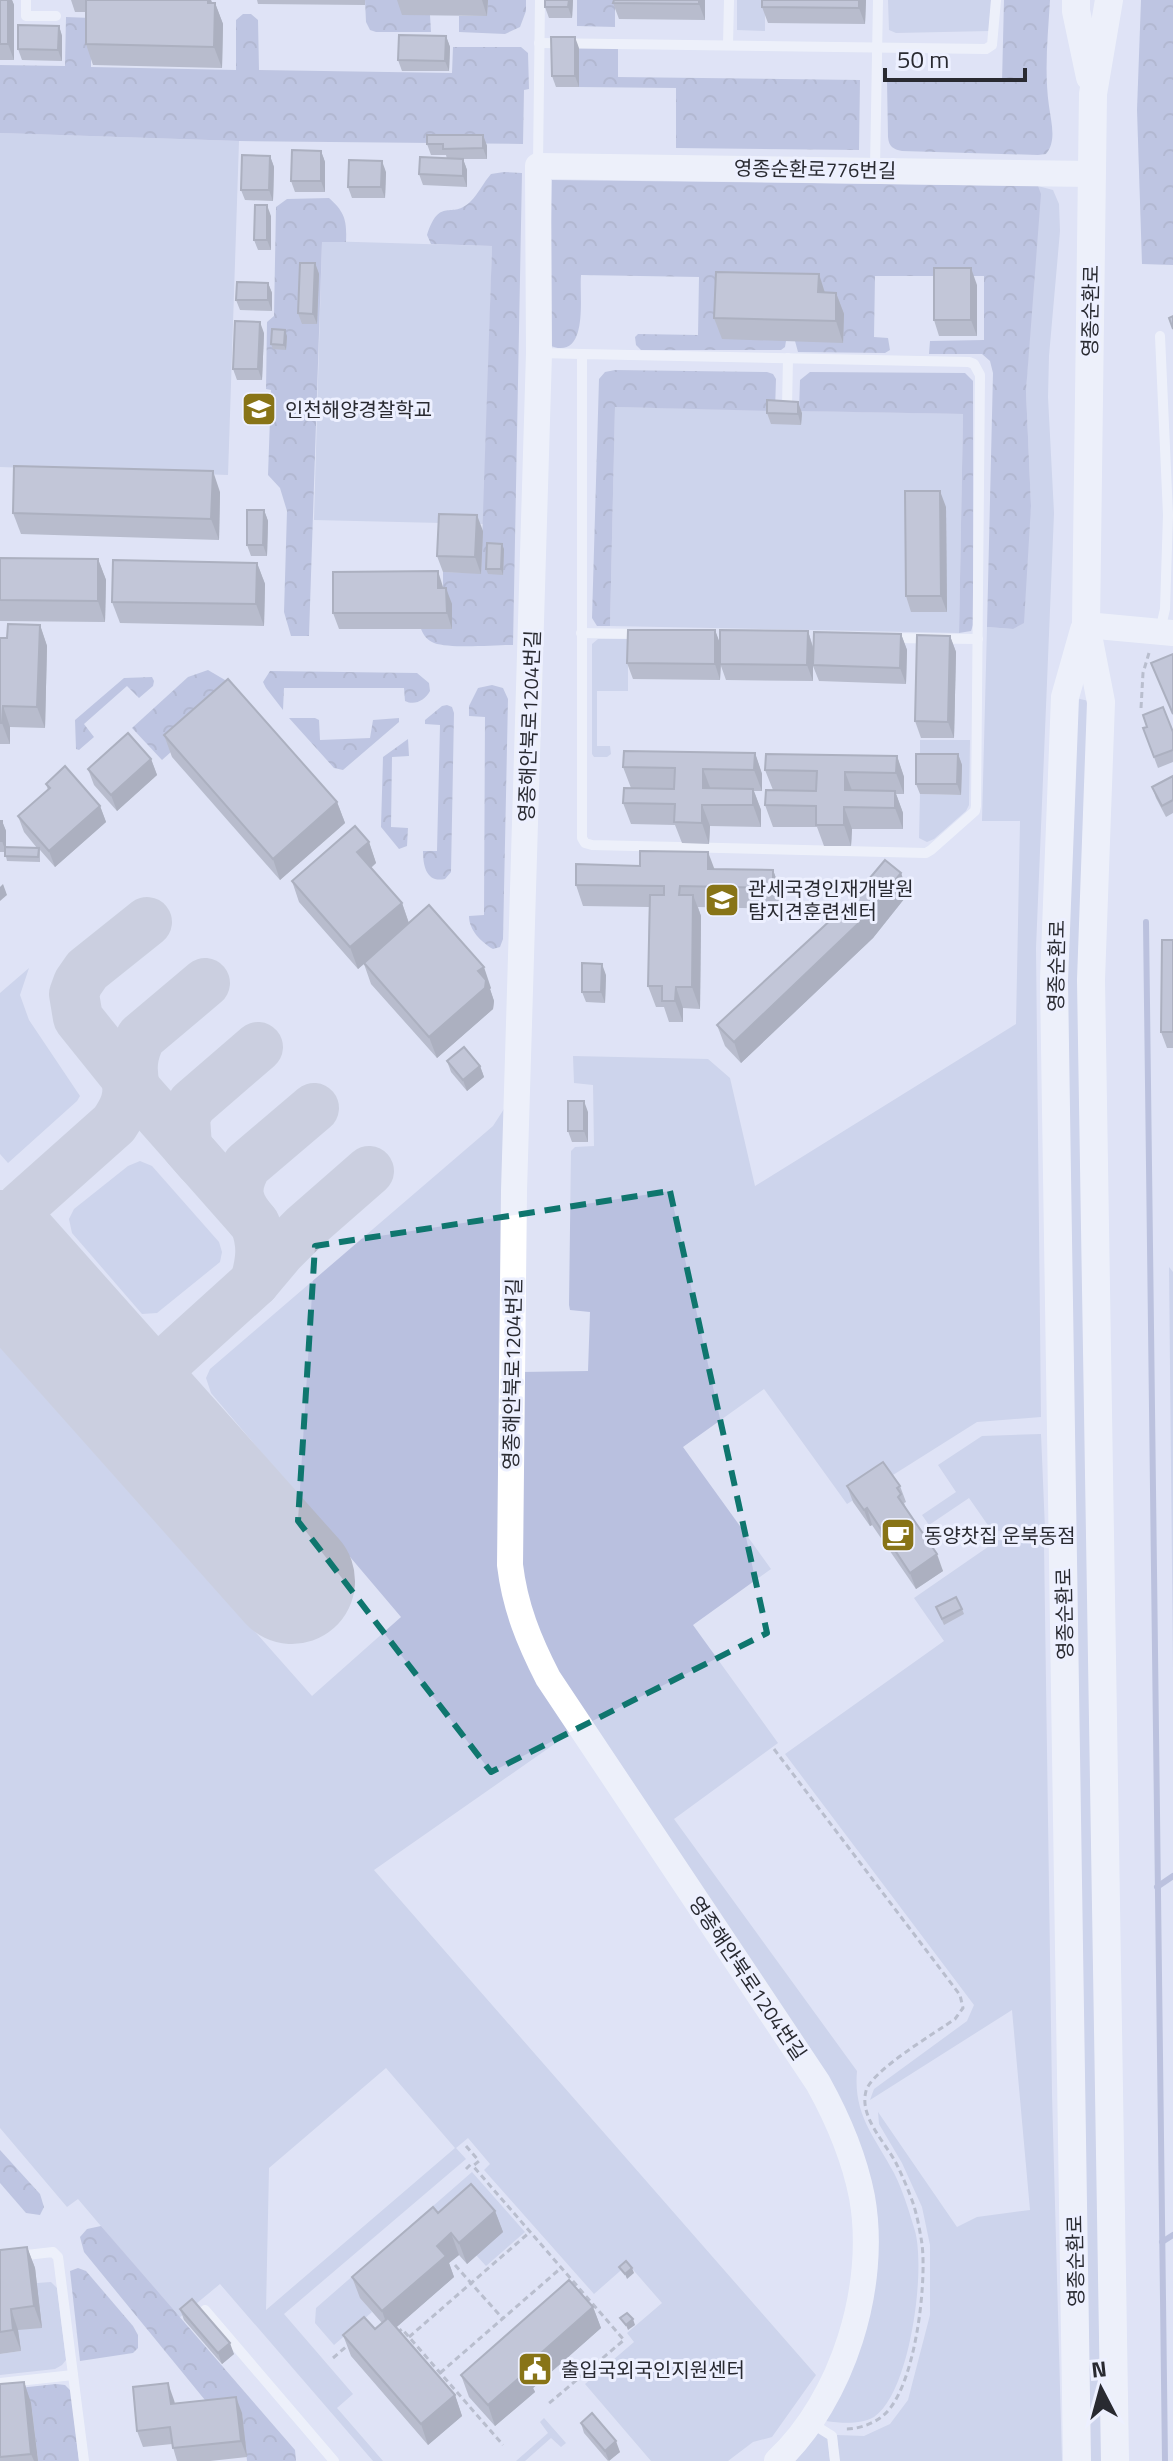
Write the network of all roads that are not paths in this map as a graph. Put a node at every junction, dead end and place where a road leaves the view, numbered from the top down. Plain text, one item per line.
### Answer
1 (26, 0) edge
2 (540, 0) edge
3 (729, 0) edge
4 (878, 0) edge
5 (996, 0) edge
6 (1076, 0) edge
7 (1109, 0) edge
8 (56, 16) dead end
9 (539, 43) junction
10 (728, 45) junction
11 (877, 47) junction
12 (1093, 94) junction
13 (538, 166) junction
14 (875, 170) junction
15 (1092, 174) junction
16 (1160, 336) dead end
17 (539, 353) junction
18 (582, 354) junction
19 (788, 358) junction
20 (787, 407) edge
21 (1170, 434) edge
22 (1171, 523) edge
23 (1086, 625) junction
24 (1164, 632) edge
25 (581, 633) junction
26 (645, 634) edge
27 (883, 637) edge
28 (978, 639) junction
29 (0, 2258) edge
30 (205, 2310) edge
31 (73, 2375) junction
32 (0, 2383) edge
33 (811, 2423) junction
34 (84, 2461) edge
35 (334, 2461) edge
36 (777, 2461) edge
37 (835, 2461) edge
38 (1077, 2461) edge
39 (1115, 2461) edge

1 - 8 lane
2 - 9 lane
3 - 10 lane
4 - 11 lane
5 - 11 lane
6 - 12 main road, 영종순환로
7 - 12 main road, 영종순환로
9 - 10 lane
9 - 13 lane
10 - 11 lane
11 - 14 lane
12 - 15 main road, 영종순환로
13 - 14 street, 영종순환로776번길
13 - 17 street, 영종해안북로1204번길
14 - 15 street, 영종순환로776번길
15 - 23 main road, 영종순환로
16 - 21 lane
17 - 18 lane
17 - 33 street, 영종해안북로1204번길
18 - 19 lane
18 - 25 lane
19 - 20 lane
19 - 28 lane
21 - 22 lane
22 - 24 lane
23 - 24 street
23 - 38 main road, 영종순환로
23 - 39 main road, 영종순환로
25 - 26 lane
25 - 28 lane
27 - 28 lane
29 - 31 lane
30 - 35 lane
31 - 32 lane
31 - 34 lane
33 - 36 street, 영종해안북로1204번길
33 - 37 lane

